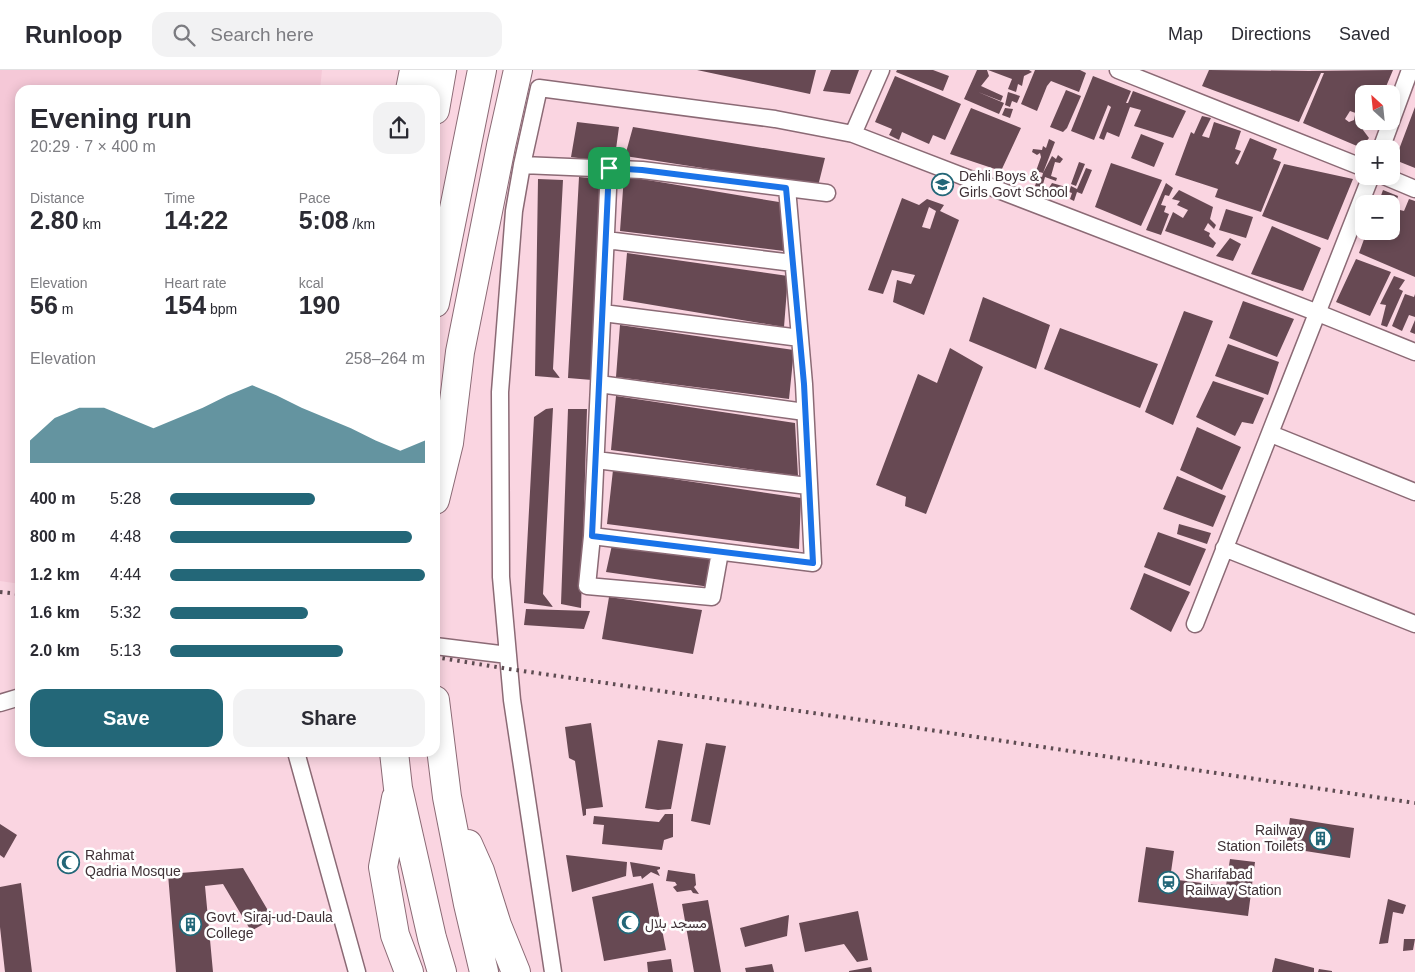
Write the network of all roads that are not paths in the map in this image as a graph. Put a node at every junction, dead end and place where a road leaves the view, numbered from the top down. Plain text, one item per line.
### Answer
1 (414, 70) edge
2 (442, 70) edge
3 (482, 70) edge
4 (518, 70) edge
5 (881, 70) edge
6 (1118, 70) edge
7 (1410, 70) edge
8 (411, 85) edge
9 (439, 85) edge
10 (853, 134) junction
11 (1384, 140) edge
12 (1355, 164) edge
13 (522, 165) junction
14 (609, 168) junction
15 (1400, 183) edge
16 (1367, 185) edge
17 (786, 188) junction
18 (1415, 189) edge
19 (827, 193) dead end
20 (606, 240) junction
21 (793, 263) junction
22 (440, 278) edge
23 (1318, 312) junction
24 (603, 313) junction
25 (800, 338) junction
26 (1415, 352) edge
27 (599, 384) junction
28 (805, 412) junction
29 (1271, 434) junction
30 (596, 460) junction
31 (440, 480) edge
32 (808, 486) junction
33 (1415, 492) edge
34 (592, 536) junction
35 (1224, 548) junction
36 (720, 552) junction
37 (1195, 624) dead end
38 (1415, 624) edge
39 (440, 647) edge
40 (508, 655) junction
41 (15, 698) edge
42 (0, 703) edge
43 (440, 740) edge
44 (297, 757) edge
45 (395, 757) edge
46 (398, 788) junction
47 (447, 797) junction
48 (357, 972) edge
49 (408, 972) edge
50 (442, 972) edge
51 (484, 972) edge
52 (516, 972) edge
53 (553, 972) edge

1 - 8 highway
2 - 9 highway
3 - 22 highway
4 - 31 highway
5 - 10 street
6 - 12 street
7 - 11 street
10 - 13 street
10 - 23 street
13 - 14 street
13 - 40 street
14 - 17 street
14 - 20 street
15 - 18 street
16 - 23 street
17 - 19 street
17 - 21 street
20 - 21 street
20 - 24 street
21 - 25 street
23 - 26 street
23 - 29 street
24 - 25 street
24 - 27 street
25 - 28 street
27 - 28 street
27 - 30 street
28 - 32 street
29 - 33 street
29 - 35 street
30 - 32 street
30 - 34 street
32 - 36 street
34 - 36 street
34 - 36 street
35 - 37 street
35 - 38 street
39 - 40 street
40 - 53 street
41 - 42 street
43 - 47 highway
44 - 48 street
45 - 46 highway
46 - 49 highway
46 - 50 highway
47 - 51 highway
47 - 52 highway

